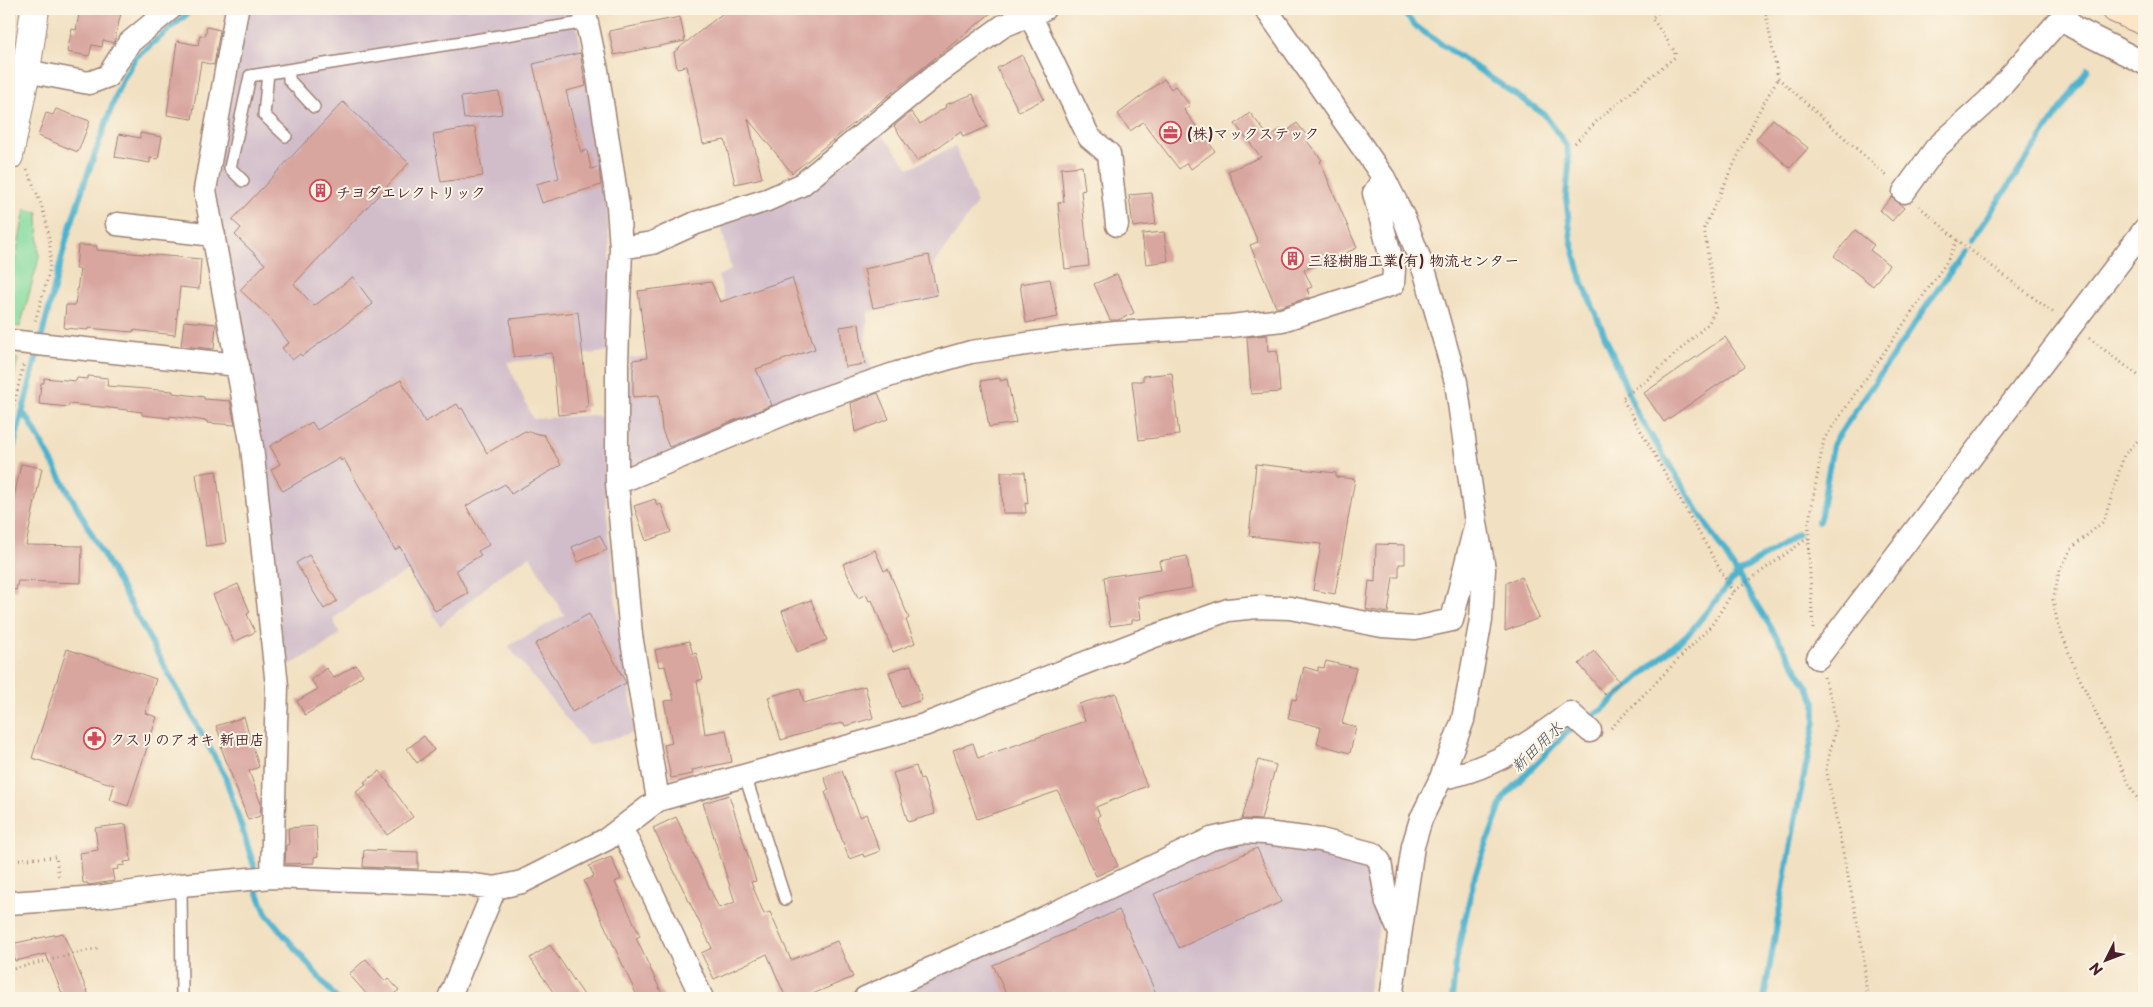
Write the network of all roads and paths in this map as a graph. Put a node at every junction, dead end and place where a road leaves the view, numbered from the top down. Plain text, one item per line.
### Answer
1 (35, 9) edge
2 (170, 9) edge
3 (237, 9) edge
4 (1266, 9) edge
5 (1662, 9) edge
6 (1765, 9) edge
7 (2116, 9) edge
8 (1037, 12) edge
9 (2066, 12) edge
10 (585, 15) edge
11 (2144, 21) edge
12 (2144, 63) edge
13 (289, 70) junction
14 (268, 74) junction
15 (18, 76) edge
16 (1778, 78) junction
17 (314, 106) dead end
18 (286, 136) dead end
19 (1575, 143) dead end
20 (11, 146) edge
21 (1384, 178) junction
22 (243, 181) dead end
23 (1904, 192) junction
24 (117, 224) dead end
25 (1117, 225) dead end
26 (2144, 230) edge
27 (214, 235) junction
28 (621, 248) junction
29 (2072, 326) junction
30 (30, 343) edge
31 (238, 365) junction
32 (2144, 380) edge
33 (9, 425) edge
34 (2144, 434) edge
35 (617, 483) junction
36 (1476, 523) junction
37 (1809, 538) dead end
38 (1733, 592) junction
39 (1818, 658) dead end
40 (1598, 733) joint
41 (745, 776) junction
42 (1441, 778) junction
43 (658, 800) junction
44 (2144, 809) edge
45 (622, 829) junction
46 (9, 860) edge
47 (261, 878) junction
48 (181, 885) junction
49 (495, 888) junction
50 (62, 899) junction
51 (785, 899) dead end
52 (9, 903) edge
53 (1400, 933) junction
54 (98, 948) dead end
55 (9, 970) edge
56 (1389, 996) edge
57 (182, 998) edge
58 (449, 998) edge
59 (702, 998) edge
60 (865, 998) edge

1 - 15 street
2 - 15 street
3 - 27 street
4 - 21 street
5 - 19 path
6 - 16 path
7 - 11 main road
8 - 25 street
8 - 28 street
9 - 12 street
9 - 23 street
10 - 13 lane
10 - 28 street
13 - 14 lane
13 - 17 lane
14 - 18 lane
14 - 22 lane
15 - 20 street
16 - 23 path
16 - 38 path
20 - 30 path
21 - 35 street
21 - 36 street
23 - 29 path
24 - 27 street
26 - 29 street
27 - 31 street
28 - 35 street
29 - 32 path
29 - 39 street
30 - 31 street
30 - 33 path
31 - 47 street
34 - 44 path
35 - 43 street
36 - 41 street
36 - 42 street
37 - 38 path
38 - 40 path
40 - 42 street
41 - 43 street
41 - 51 lane
42 - 53 street
43 - 45 street
45 - 49 street
45 - 59 street
46 - 50 path
47 - 48 street
47 - 49 street
48 - 50 street
48 - 57 lane
49 - 58 street
50 - 52 street
53 - 56 street
53 - 60 street
54 - 55 path

